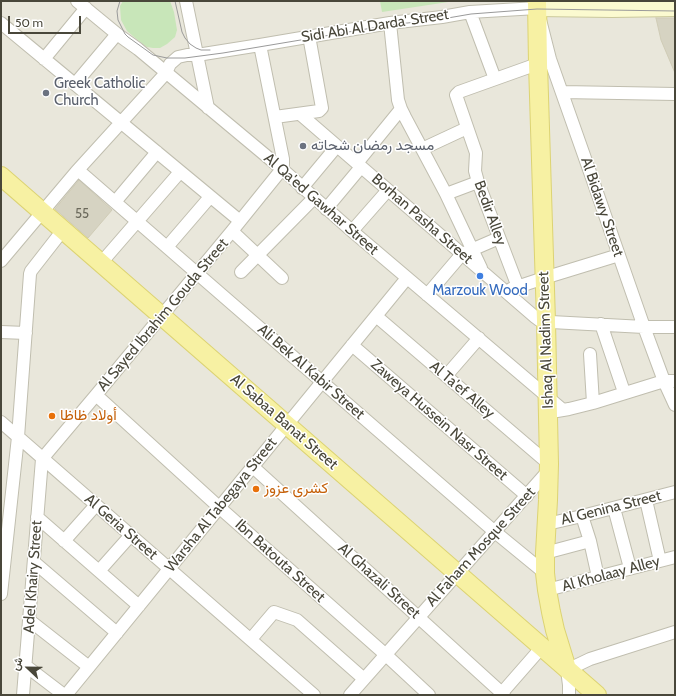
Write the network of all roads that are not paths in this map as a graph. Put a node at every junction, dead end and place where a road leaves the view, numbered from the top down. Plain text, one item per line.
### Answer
1 (186, 1) edge
2 (537, 4) edge
3 (81, 5) edge
4 (612, 5) edge
5 (675, 8) edge
6 (470, 12) junction
7 (1, 23) edge
8 (390, 23) junction
9 (118, 34) junction
10 (309, 36) junction
11 (260, 45) junction
12 (197, 54) junction
13 (44, 59) junction
14 (544, 62) junction
15 (166, 73) junction
16 (495, 79) junction
17 (75, 84) junction
18 (562, 92) junction
19 (675, 94) edge
20 (208, 108) junction
21 (401, 108) junction
22 (300, 114) junction
23 (275, 117) junction
24 (121, 123) junction
25 (467, 128) junction
26 (337, 146) junction
27 (422, 149) junction
28 (157, 152) junction
29 (359, 165) junction
30 (282, 169) junction
31 (78, 170) junction
32 (180, 172) junction
33 (1, 176) edge
34 (478, 182) junction
35 (302, 188) junction
36 (388, 190) junction
37 (446, 194) junction
38 (210, 197) junction
39 (314, 198) junction
40 (115, 202) junction
41 (326, 208) junction
42 (42, 212) junction
43 (138, 222) junction
44 (236, 226) junction
45 (63, 230) junction
46 (352, 231) junction
47 (499, 238) junction
48 (167, 247) junction
49 (467, 252) junction
50 (258, 254) junction
51 (619, 255) junction
52 (1, 261) edge
53 (101, 263) junction
54 (241, 272) dead end
55 (197, 273) junction
56 (282, 278) dead end
57 (407, 278) junction
58 (544, 278) junction
59 (518, 287) junction
60 (505, 291) junction
61 (428, 295) junction
62 (162, 316) junction
63 (376, 316) junction
64 (546, 321) junction
65 (601, 324) junction
66 (644, 327) junction
67 (675, 327) edge
68 (1, 332) edge
69 (26, 333) junction
70 (479, 338) junction
71 (352, 345) junction
72 (590, 354) dead end
73 (446, 376) junction
74 (322, 381) junction
75 (670, 381) edge
76 (624, 392) junction
77 (96, 395) junction
78 (593, 402) junction
79 (675, 405) edge
80 (553, 406) junction
81 (1, 422) edge
82 (287, 425) junction
83 (18, 437) junction
84 (42, 459) junction
85 (253, 467) junction
86 (549, 467) junction
87 (675, 492) edge
88 (527, 496) junction
89 (646, 500) junction
90 (96, 505) junction
91 (220, 508) junction
92 (614, 508) junction
93 (582, 516) junction
94 (37, 517) junction
95 (547, 524) junction
96 (495, 532) junction
97 (131, 535) junction
98 (64, 541) junction
99 (590, 541) junction
100 (545, 553) junction
101 (675, 557) edge
102 (660, 560) junction
103 (34, 562) junction
104 (630, 568) junction
105 (170, 569) junction
106 (99, 571) junction
107 (458, 574) junction
108 (598, 577) junction
109 (546, 582) junction
110 (1, 594) edge
111 (139, 606) junction
112 (419, 617) junction
113 (29, 620) junction
114 (675, 632) edge
115 (117, 633) junction
116 (251, 639) junction
117 (542, 647) junction
118 (386, 655) junction
119 (26, 666) junction
120 (89, 667) junction
121 (567, 670) junction
122 (364, 679) junction
123 (502, 694) edge
124 (23, 695) edge
125 (65, 695) edge
126 (314, 695) edge
127 (350, 695) edge
128 (429, 695) edge
129 (569, 695) edge
130 (597, 695) edge

1 - 12 street
2 - 4 main road, Sidi Abi Al Darda' Street
2 - 6 street, Sidi Abi Al Darda' Street
2 - 14 main road, Ishaq Al Nadim Street
3 - 9 street, Al Qa'ed Gawhar Street
3 - 13 street
4 - 5 main road, Sidi Abi Al Darda' Street
6 - 8 street, Sidi Abi Al Darda' Street
6 - 16 street
7 - 13 street
8 - 10 street, Sidi Abi Al Darda' Street
8 - 21 street
9 - 15 street, Al Qa'ed Gawhar Street
9 - 17 street
10 - 11 street, Sidi Abi Al Darda' Street
10 - 22 street
11 - 12 street, Sidi Abi Al Darda' Street
11 - 23 street
12 - 15 street, Sidi Abi Al Darda' Street
12 - 20 street
13 - 17 street
14 - 16 street
14 - 18 street, Al Bidawy Street
14 - 58 main road, Ishaq Al Nadim Street
15 - 20 street, Al Qa'ed Gawhar Street
15 - 24 street, Sidi Abi Al Darda' Street
16 - 25 street, Bedir Alley
17 - 24 street
18 - 19 street
18 - 51 street, Al Bidawy Street
20 - 30 street, Al Qa'ed Gawhar Street
21 - 27 street
21 - 29 street
22 - 23 street
22 - 26 street, Borhan Pasha Street
23 - 30 street
24 - 28 street
24 - 31 street, Sidi Abi Al Darda' Street
25 - 27 street
25 - 34 street, Bedir Alley
26 - 29 street, Borhan Pasha Street
26 - 35 street
27 - 37 street
28 - 32 street
28 - 40 street
29 - 36 street, Borhan Pasha Street
29 - 41 street
30 - 35 street, Al Qa'ed Gawhar Street
30 - 44 street, Al Sayed Ibrahim Gouda Street
31 - 40 street, Ali Bek Al Kabir Street
31 - 42 street, Sidi Abi Al Darda' Street
32 - 38 street
32 - 43 street
33 - 42 main road, Al Sabaa Banat Street
34 - 37 street
34 - 47 street, Bedir Alley
35 - 39 street, Al Qa'ed Gawhar Street
36 - 46 street
36 - 49 street, Borhan Pasha Street
37 - 49 street
38 - 44 street
38 - 48 street
39 - 41 street, Al Qa'ed Gawhar Street
39 - 50 street
40 - 43 street, Ali Bek Al Kabir Street
41 - 46 street, Al Qa'ed Gawhar Street
42 - 45 main road, Al Sabaa Banat Street
42 - 52 street, Sidi Abi Al Darda' Street
43 - 48 street, Ali Bek Al Kabir Street
43 - 53 street
44 - 50 street
44 - 55 street, Al Sayed Ibrahim Gouda Street
45 - 53 main road, Al Sabaa Banat Street
45 - 69 street
46 - 57 street, Al Qa'ed Gawhar Street
47 - 49 street
47 - 59 street, Bedir Alley
48 - 55 street, Ali Bek Al Kabir Street
49 - 60 street, Borhan Pasha Street
49 - 61 street
50 - 54 street
50 - 56 street
51 - 58 street
51 - 66 street, Al Bidawy Street
53 - 62 main road, Al Sabaa Banat Street
55 - 62 street, Al Sayed Ibrahim Gouda Street
55 - 74 street, Ali Bek Al Kabir Street
57 - 61 street, Al Qa'ed Gawhar Street
57 - 63 street, Warsha Al Tabegaya Street
58 - 59 street
58 - 64 main road, Ishaq Al Nadim Street
59 - 60 street
60 - 64 street, Borhan Pasha Street
61 - 70 street, Al Qa'ed Gawhar Street
62 - 77 street, Al Sayed Ibrahim Gouda Street
62 - 82 main road, Al Sabaa Banat Street
63 - 71 street, Warsha Al Tabegaya Street
63 - 73 street, Al Ta'ef Alley
64 - 65 street
64 - 80 main road, Ishaq Al Nadim Street
65 - 66 street
65 - 76 street
66 - 67 street
66 - 75 street, Al Bidawy Street
68 - 69 street
69 - 83 street
70 - 73 street
70 - 80 street, Al Qa'ed Gawhar Street
71 - 74 street, Warsha Al Tabegaya Street
71 - 88 street, Zaweya Hussein Nasr Street
72 - 78 street
73 - 86 street, Al Ta'ef Alley
74 - 82 street, Warsha Al Tabegaya Street
74 - 96 street, Ali Bek Al Kabir Street
75 - 76 street
75 - 79 street, Al Bidawy Street
76 - 78 street
77 - 84 street, Al Sayed Ibrahim Gouda Street
77 - 91 street, Ibn Batouta Street
78 - 80 street
80 - 86 main road, Ishaq Al Nadim Street
81 - 83 street, Al Geria Street
82 - 85 street, Warsha Al Tabegaya Street
82 - 107 main road, Al Sabaa Banat Street
83 - 84 street, Al Geria Street
83 - 110 street
84 - 90 street, Al Geria Street
84 - 94 street, Adel Khairy Street
85 - 91 street, Warsha Al Tabegaya Street
85 - 112 street, Al Ghazali Street
86 - 88 street, Al Faham Mosque Street
86 - 95 main road, Ishaq Al Nadim Street
87 - 89 street, Al Genina Street
88 - 96 street, Al Faham Mosque Street
89 - 92 street, Al Genina Street
89 - 102 street
90 - 97 street, Al Geria Street
90 - 98 street
91 - 105 street, Warsha Al Tabegaya Street
91 - 118 street, Ibn Batouta Street
92 - 93 street, Al Genina Street
92 - 104 street
93 - 95 street, Al Genina Street
93 - 99 street
94 - 98 street
94 - 103 street, Adel Khairy Street
95 - 100 main road, Ishaq Al Nadim Street
96 - 107 street, Al Faham Mosque Street
96 - 109 street, Ali Bek Al Kabir Street
97 - 105 street, Al Geria Street
97 - 106 street
98 - 106 street
99 - 100 street
99 - 108 street
100 - 109 main road, Ishaq Al Nadim Street
101 - 102 street, Al Kholaay Alley
102 - 104 street, Al Kholaay Alley
103 - 113 street, Adel Khairy Street
103 - 115 street
104 - 108 street, Al Kholaay Alley
105 - 111 street, Warsha Al Tabegaya Street
105 - 116 street, Al Geria Street
106 - 111 street
107 - 112 street, Al Faham Mosque Street
107 - 117 main road, Al Sabaa Banat Street
108 - 109 street, Al Kholaay Alley
109 - 121 main road, Ishaq Al Nadim Street
111 - 115 street, Warsha Al Tabegaya Street
112 - 118 street, Al Faham Mosque Street
112 - 123 street, Al Ghazali Street
113 - 119 street, Adel Khairy Street
113 - 120 street
114 - 121 street
115 - 120 street, Warsha Al Tabegaya Street
116 - 122 street
116 - 126 street, Al Geria Street
117 - 121 main road, Al Sabaa Banat Street
117 - 123 street
118 - 122 street, Al Faham Mosque Street
118 - 128 street, Ibn Batouta Street
119 - 124 street, Adel Khairy Street
119 - 125 street
120 - 125 street, Warsha Al Tabegaya Street
121 - 129 street
121 - 130 main road, Al Sabaa Banat Street
122 - 127 street, Al Faham Mosque Street

